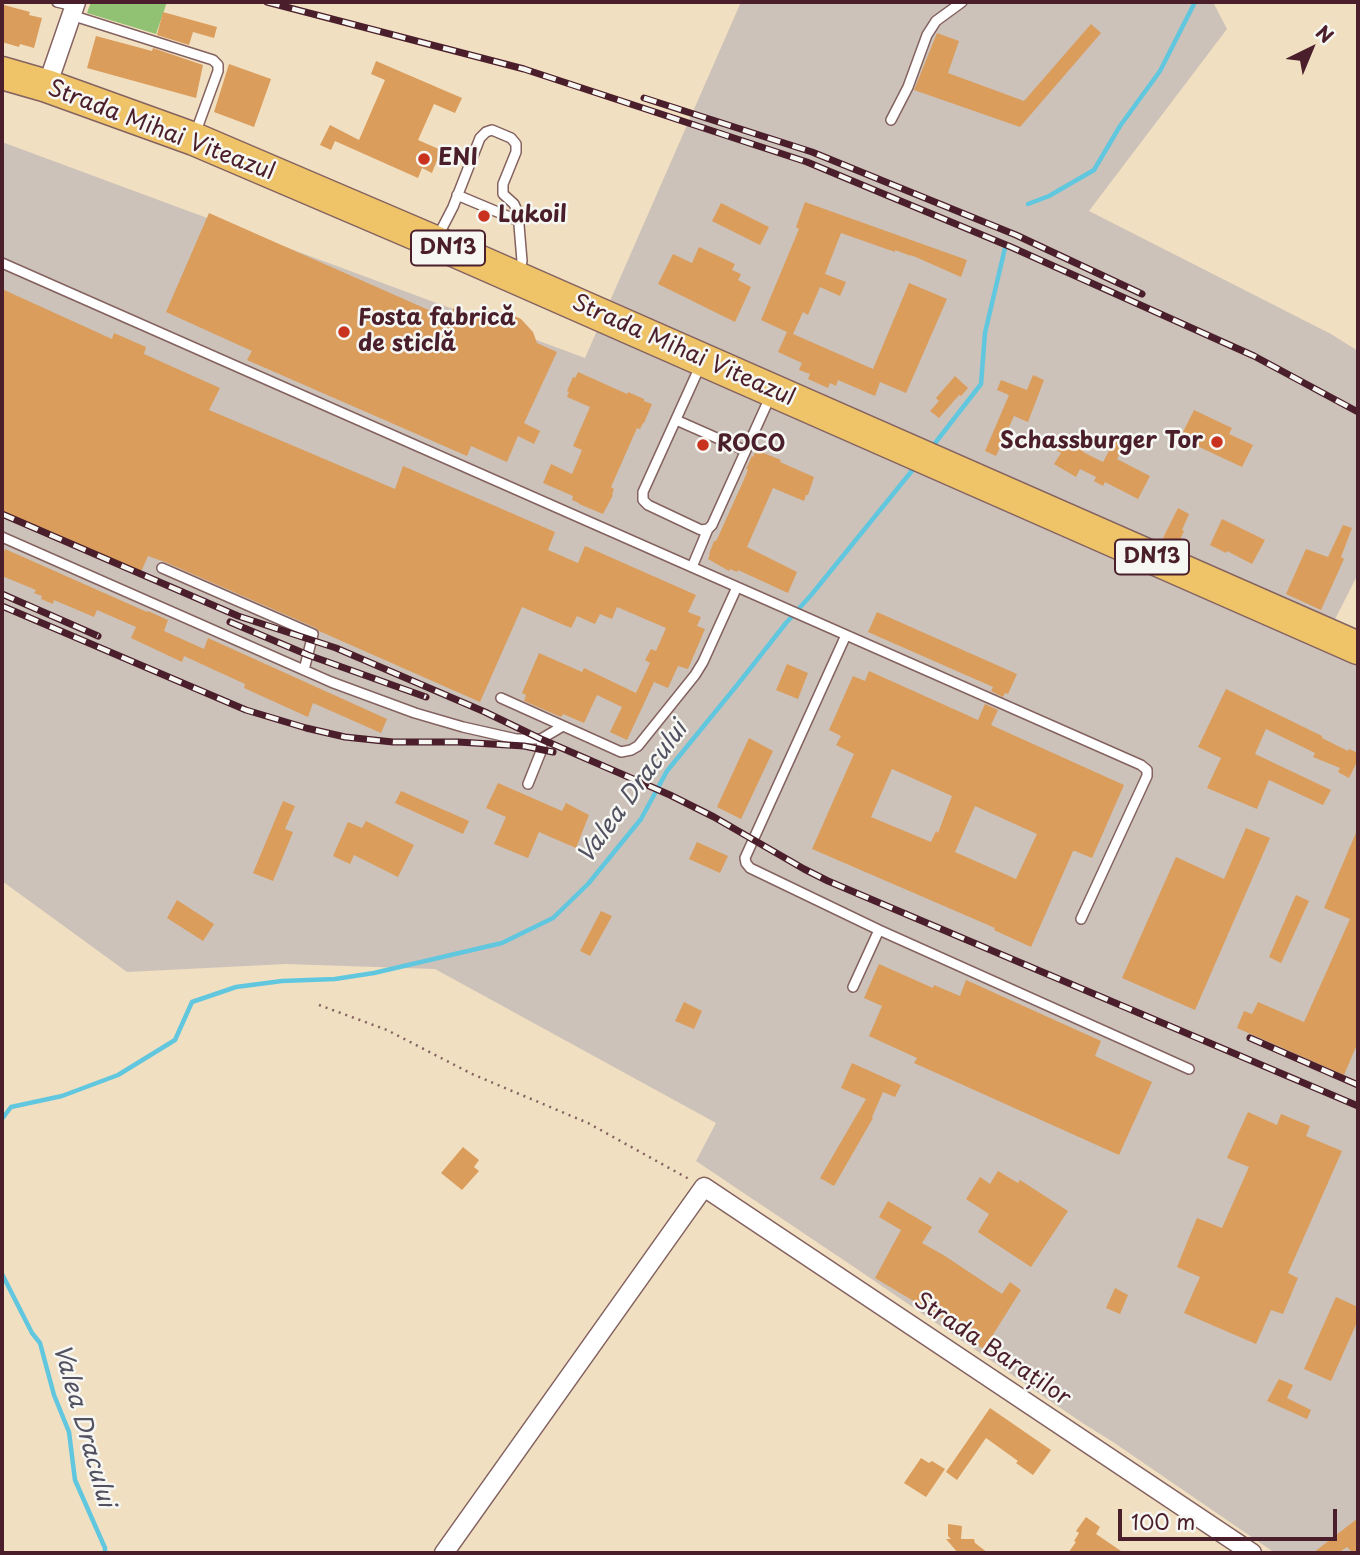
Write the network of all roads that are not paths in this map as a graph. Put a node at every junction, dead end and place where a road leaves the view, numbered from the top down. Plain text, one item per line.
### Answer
1 (962, 2) edge
2 (70, 6) edge
3 (2, 73) edge
4 (47, 86) junction
5 (891, 120) dead end
6 (194, 139) junction
7 (457, 195) junction
8 (519, 220) junction
9 (435, 242) junction
10 (2, 263) edge
11 (517, 278) junction
12 (703, 359) junction
13 (773, 391) junction
14 (676, 420) junction
15 (744, 450) junction
16 (708, 529) junction
17 (2, 537) edge
18 (692, 567) junction
19 (162, 568) dead end
20 (737, 587) junction
21 (846, 635) junction
22 (1358, 648) edge
23 (304, 670) junction
24 (501, 698) dead end
25 (563, 726) junction
26 (541, 739) junction
27 (528, 783) dead end
28 (1080, 919) dead end
29 (879, 930) junction
30 (853, 987) dead end
31 (1189, 1069) dead end
32 (444, 1553) edge
33 (1252, 1553) edge

1 - 5 lane
2 - 4 street
2 - 6 lane
3 - 4 highway, Strada Mihai Viteazul / DN13
4 - 6 highway, Strada Mihai Viteazul / DN13
6 - 9 highway, Strada Mihai Viteazul / DN13
7 - 8 lane
7 - 8 lane
7 - 9 lane
8 - 11 lane
9 - 11 highway, Strada Mihai Viteazul / DN13
10 - 18 lane
11 - 12 highway, Strada Mihai Viteazul / DN13
12 - 13 highway, Strada Mihai Viteazul / DN13
12 - 14 lane
13 - 15 lane
13 - 22 highway, Strada Mihai Viteazul / DN13
14 - 15 lane
14 - 16 lane
15 - 16 lane
16 - 18 lane
17 - 23 lane
18 - 20 lane
19 - 23 lane
20 - 21 lane
20 - 25 lane
21 - 28 lane
21 - 29 lane
23 - 26 lane
24 - 25 lane
25 - 26 lane
26 - 27 lane
29 - 30 lane
29 - 31 lane
32 - 33 street, Strada Baraților

